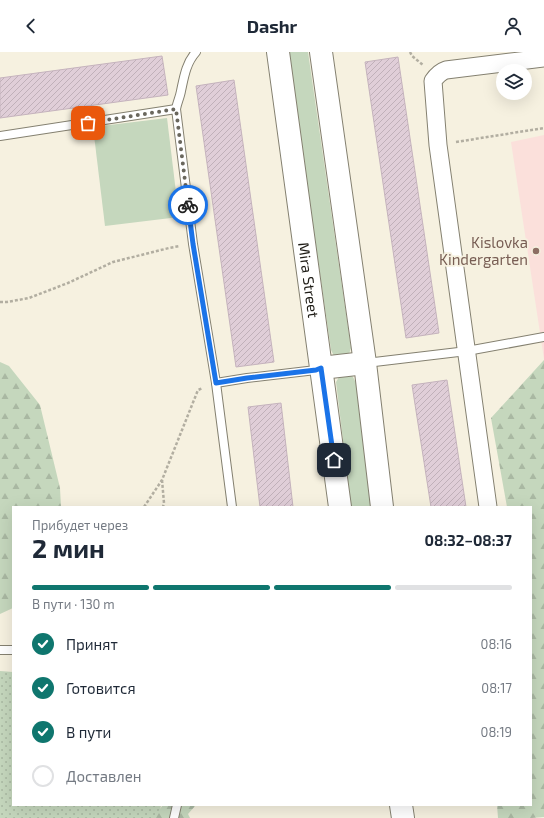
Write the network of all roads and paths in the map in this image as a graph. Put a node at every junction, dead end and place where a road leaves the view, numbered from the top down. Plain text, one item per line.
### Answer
1 (196, 52) edge
2 (278, 52) edge
3 (321, 52) edge
4 (544, 58) edge
5 (176, 109) junction
6 (544, 128) edge
7 (0, 136) edge
8 (438, 145) junction
9 (193, 244) junction
10 (0, 302) edge
11 (544, 336) edge
12 (467, 350) junction
13 (365, 363) junction
14 (321, 368) junction
15 (216, 383) junction
16 (162, 480) junction
17 (145, 506) edge
18 (164, 506) edge
19 (232, 506) edge
20 (340, 506) edge
21 (382, 506) edge
22 (488, 506) edge
23 (0, 650) edge
24 (12, 650) edge
25 (177, 806) edge
26 (401, 806) edge
27 (174, 818) edge
28 (403, 818) edge

1 - 5 lane
2 - 14 street, Mira Street
3 - 13 street
4 - 8 street
5 - 7 lane
5 - 9 lane
6 - 8 path
8 - 12 street
9 - 10 path
9 - 15 lane
11 - 12 lane
12 - 13 lane
12 - 22 street
13 - 14 street
13 - 21 street
14 - 15 lane
14 - 20 street, Mira Street
15 - 16 path
15 - 19 lane
16 - 17 path
16 - 18 path
23 - 24 lane
25 - 27 lane
26 - 28 street

